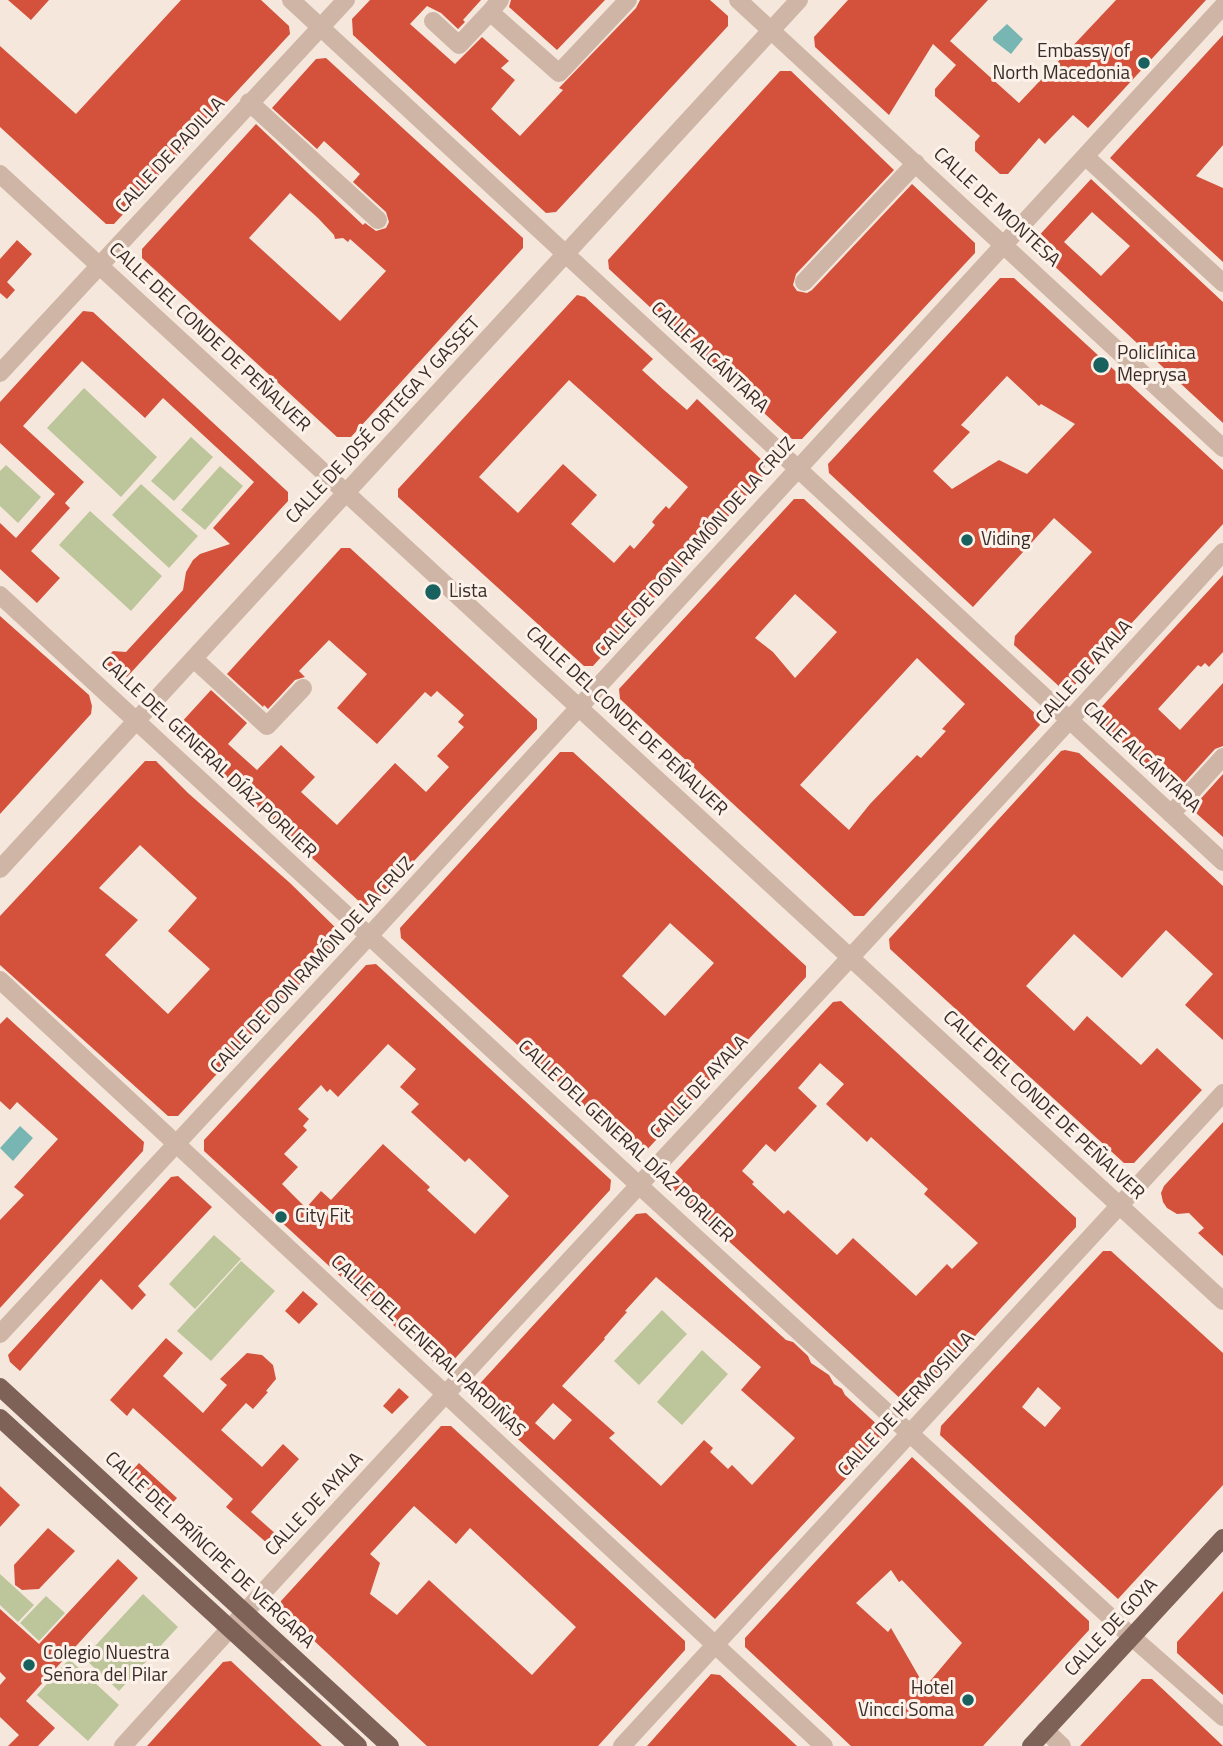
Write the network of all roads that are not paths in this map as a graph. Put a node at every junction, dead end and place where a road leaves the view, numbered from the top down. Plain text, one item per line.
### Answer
1 (291, 0) edge
2 (346, 0) edge
3 (628, 0) edge
4 (738, 0) edge
5 (799, 0) edge
6 (495, 6) edge
7 (1223, 6) edge
8 (433, 21) dead end
9 (321, 28) junction
10 (771, 30) junction
11 (249, 102) junction
12 (1086, 157) junction
13 (916, 163) junction
14 (0, 174) edge
15 (378, 220) dead end
16 (1005, 244) junction
17 (566, 254) junction
18 (99, 265) junction
19 (804, 282) dead end
20 (1223, 283) edge
21 (0, 373) edge
22 (1223, 448) edge
23 (797, 468) junction
24 (346, 493) junction
25 (1223, 552) edge
26 (0, 595) edge
27 (194, 659) junction
28 (303, 688) dead end
29 (579, 707) junction
30 (1070, 720) junction
31 (137, 721) junction
32 (1223, 757) edge
33 (1171, 814) junction
34 (1223, 862) edge
35 (0, 869) edge
36 (370, 935) junction
37 (851, 957) junction
38 (0, 980) edge
39 (1223, 1093) edge
40 (177, 1144) junction
41 (640, 1185) junction
42 (1120, 1205) junction
43 (1223, 1301) edge
44 (0, 1334) edge
45 (0, 1387) edge
46 (445, 1394) junction
47 (0, 1418) edge
48 (910, 1433) junction
49 (1223, 1538) edge
50 (245, 1612) junction
51 (229, 1628) junction
52 (1132, 1637) junction
53 (715, 1644) junction
54 (334, 1695) junction
55 (1223, 1717) edge
56 (1045, 1730) junction
57 (123, 1746) edge
58 (358, 1746) edge
59 (390, 1746) edge
60 (622, 1746) edge
61 (824, 1746) edge
62 (1031, 1746) edge
63 (1062, 1746) edge

1 - 9 street, CALLE ALCÁNTARA
2 - 9 street, CALLE DE PADILLA
3 - 6 street
4 - 10 street, CALLE DE MONTESA
5 - 10 street, CALLE DE JOSÉ ORTEGA Y GASSET
6 - 8 street
7 - 12 street, CALLE DE DON RAMÓN DE LA CRUZ
9 - 11 street, CALLE DE PADILLA
9 - 17 street, CALLE ALCÁNTARA
10 - 13 street, CALLE DE MONTESA
10 - 17 street, CALLE DE JOSÉ ORTEGA Y GASSET
11 - 15 street
11 - 18 street, CALLE DE PADILLA
12 - 16 street, CALLE DE DON RAMÓN DE LA CRUZ
12 - 20 street
13 - 16 street, CALLE DE MONTESA
13 - 19 street
14 - 18 street, CALLE DEL CONDE DE PEÑALVER
16 - 22 street, CALLE DE MONTESA
16 - 23 street, CALLE DE DON RAMÓN DE LA CRUZ
17 - 23 street, CALLE ALCÁNTARA
17 - 24 street, CALLE DE JOSÉ ORTEGA Y GASSET
18 - 21 street, CALLE DE PADILLA
18 - 24 street, CALLE DEL CONDE DE PEÑALVER
23 - 29 street, CALLE DE DON RAMÓN DE LA CRUZ
23 - 30 street, CALLE ALCÁNTARA
24 - 27 street, CALLE DE JOSÉ ORTEGA Y GASSET
24 - 29 street, CALLE DEL CONDE DE PEÑALVER
25 - 30 street, CALLE DE AYALA
26 - 31 street, CALLE DEL GENERAL DÍAZ PORLIER
27 - 28 street
27 - 31 street, CALLE DE JOSÉ ORTEGA Y GASSET
29 - 36 street, CALLE DE DON RAMÓN DE LA CRUZ
29 - 37 street, CALLE DEL CONDE DE PEÑALVER
30 - 33 street, CALLE ALCÁNTARA
30 - 37 street, CALLE DE AYALA
31 - 35 street, CALLE DE JOSÉ ORTEGA Y GASSET
31 - 36 street, CALLE DEL GENERAL DÍAZ PORLIER
32 - 33 street
33 - 34 street, CALLE ALCÁNTARA
36 - 40 street, CALLE DE DON RAMÓN DE LA CRUZ
36 - 41 street, CALLE DEL GENERAL DÍAZ PORLIER
37 - 41 street, CALLE DE AYALA
37 - 42 street, CALLE DEL CONDE DE PEÑALVER
38 - 40 street, CALLE DEL GENERAL PARDIÑAS
39 - 42 street, CALLE DE HERMOSILLA
40 - 44 street, CALLE DE DON RAMÓN DE LA CRUZ
40 - 46 street, CALLE DEL GENERAL PARDIÑAS
41 - 46 street, CALLE DE AYALA
41 - 48 street, CALLE DEL GENERAL DÍAZ PORLIER
42 - 43 street, CALLE DEL CONDE DE PEÑALVER
42 - 48 street, CALLE DE HERMOSILLA
45 - 50 main road, CALLE DEL PRÍNCIPE DE VERGARA
46 - 50 street, CALLE DE AYALA
46 - 53 street, CALLE DEL GENERAL PARDIÑAS
47 - 51 main road
48 - 52 street, CALLE DEL GENERAL DÍAZ PORLIER
48 - 53 street, CALLE DE HERMOSILLA
49 - 52 main road, CALLE DE GOYA
50 - 51 street, CALLE DE AYALA
50 - 54 main road, CALLE DEL PRÍNCIPE DE VERGARA
51 - 54 street
51 - 57 street, CALLE DE AYALA
51 - 58 main road
52 - 55 street, CALLE DEL GENERAL DÍAZ PORLIER
52 - 56 main road, CALLE DE GOYA
53 - 60 street, CALLE DE HERMOSILLA
53 - 61 street, CALLE DEL GENERAL PARDIÑAS
54 - 59 main road, CALLE DEL PRÍNCIPE DE VERGARA
56 - 62 main road, CALLE DE GOYA
56 - 63 street

